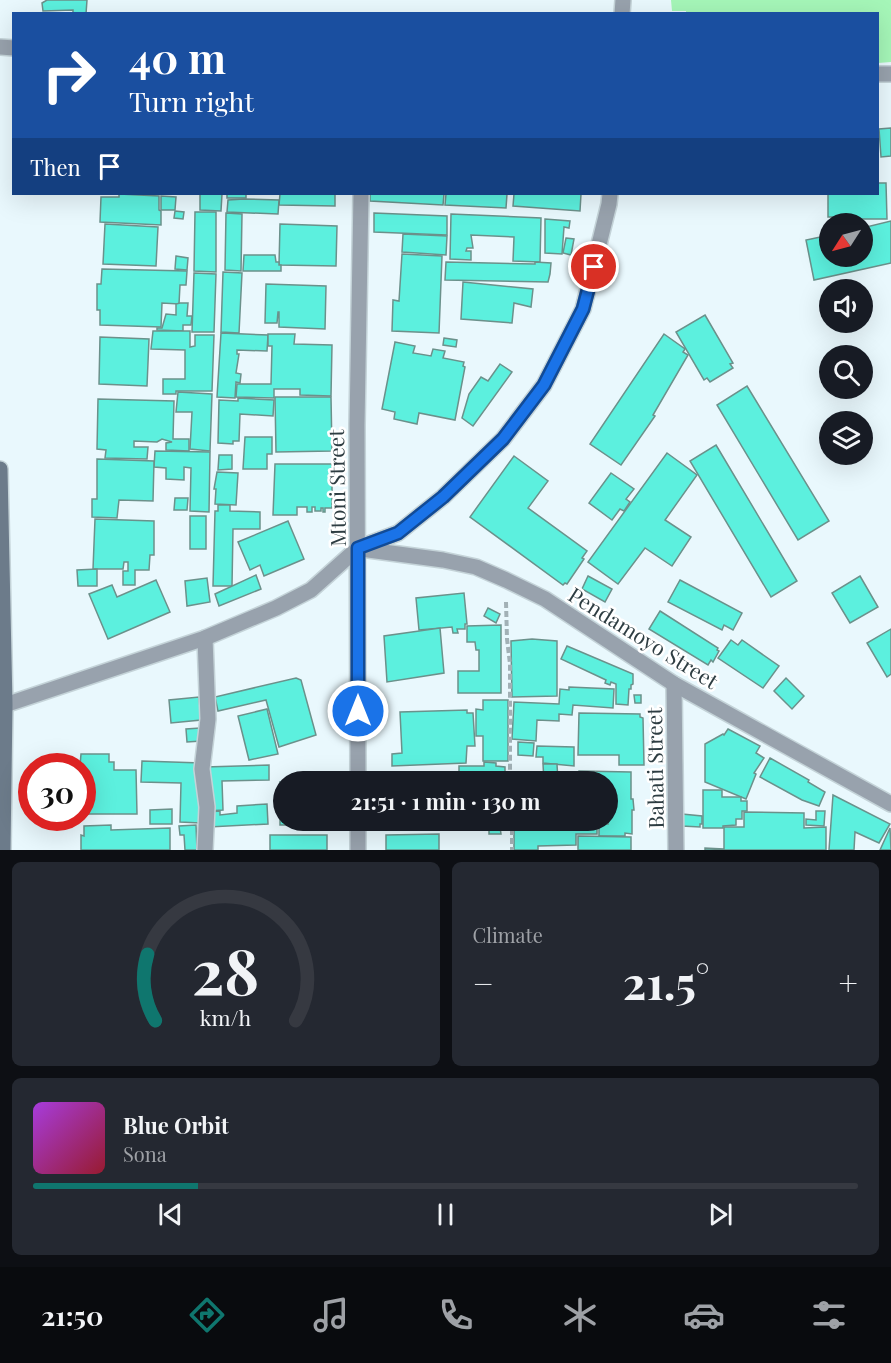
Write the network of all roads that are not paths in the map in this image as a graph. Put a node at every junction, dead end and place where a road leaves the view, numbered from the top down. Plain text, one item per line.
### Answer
1 (361, 195) edge
2 (610, 195) edge
3 (0, 469) edge
4 (358, 548) junction
5 (205, 638) junction
6 (674, 684) junction
7 (5, 705) junction
8 (358, 771) edge
9 (891, 804) edge
10 (358, 831) edge
11 (3, 850) edge
12 (205, 850) edge
13 (358, 850) edge
14 (676, 850) edge

1 - 4 street, Mtoni Street
2 - 4 street
3 - 7 street
4 - 5 street
4 - 6 street, Pendamoyo Street
4 - 8 street, Mtoni Street
5 - 7 street
5 - 12 street
6 - 9 street, Pendamoyo Street
6 - 14 street, Bahati Street
7 - 11 street
10 - 13 street

